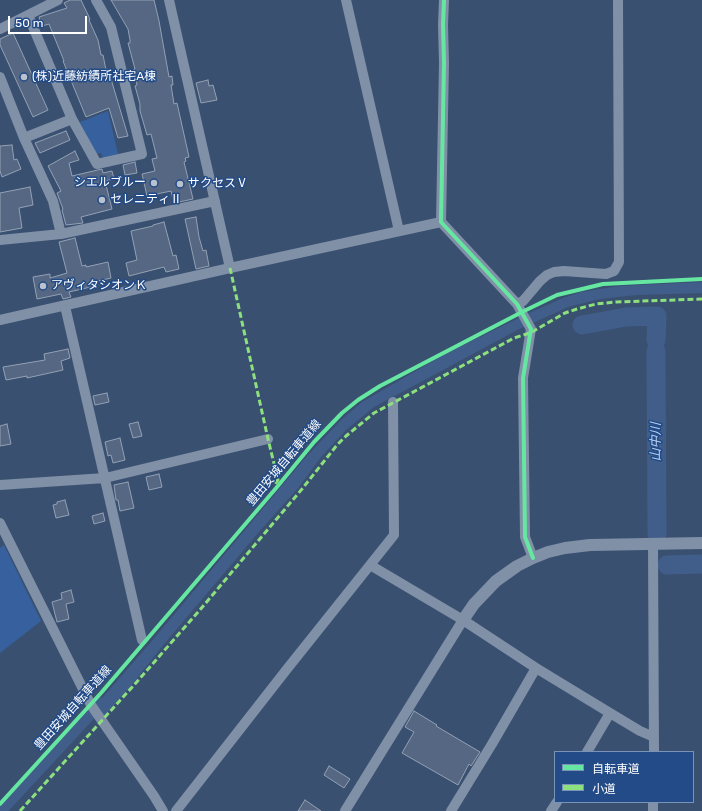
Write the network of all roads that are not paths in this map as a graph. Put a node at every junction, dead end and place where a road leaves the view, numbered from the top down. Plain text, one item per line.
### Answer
1 (58, 0) edge
2 (96, 0) edge
3 (169, 0) edge
4 (346, 0) edge
5 (444, 0) edge
6 (618, 0) edge
7 (28, 14) junction
8 (0, 29) edge
9 (0, 77) edge
10 (72, 119) junction
11 (24, 138) junction
12 (215, 202) junction
13 (441, 222) junction
14 (399, 231) junction
15 (61, 234) junction
16 (0, 240) edge
17 (230, 268) junction
18 (517, 304) junction
19 (65, 306) junction
20 (0, 320) edge
21 (393, 402) dead end
22 (268, 439) dead end
23 (104, 478) junction
24 (0, 485) edge
25 (0, 523) edge
26 (702, 543) edge
27 (652, 544) junction
28 (533, 558) junction
29 (370, 565) junction
30 (463, 620) junction
31 (142, 640) dead end
32 (536, 668) junction
33 (610, 713) junction
34 (654, 737) junction
35 (588, 751) edge
36 (654, 751) edge
37 (163, 811) edge
38 (176, 811) edge
39 (345, 811) edge
40 (451, 811) edge

1 - 7 street
2 - 10 street
3 - 12 street
4 - 14 street
5 - 13 street
6 - 18 street
7 - 8 street
7 - 10 street
9 - 11 street
10 - 11 street
11 - 15 street
12 - 15 street
12 - 17 street
13 - 14 street
13 - 18 street
14 - 17 street
15 - 16 street
17 - 19 street
18 - 28 street
19 - 20 street
19 - 23 street
21 - 29 street
22 - 23 street
23 - 24 street
23 - 31 street
25 - 37 street
26 - 27 street
27 - 28 street
27 - 34 street
28 - 30 street
29 - 30 street
29 - 38 street
30 - 32 street
30 - 39 street
32 - 33 street
32 - 40 street
33 - 34 street
33 - 35 street
34 - 36 street

